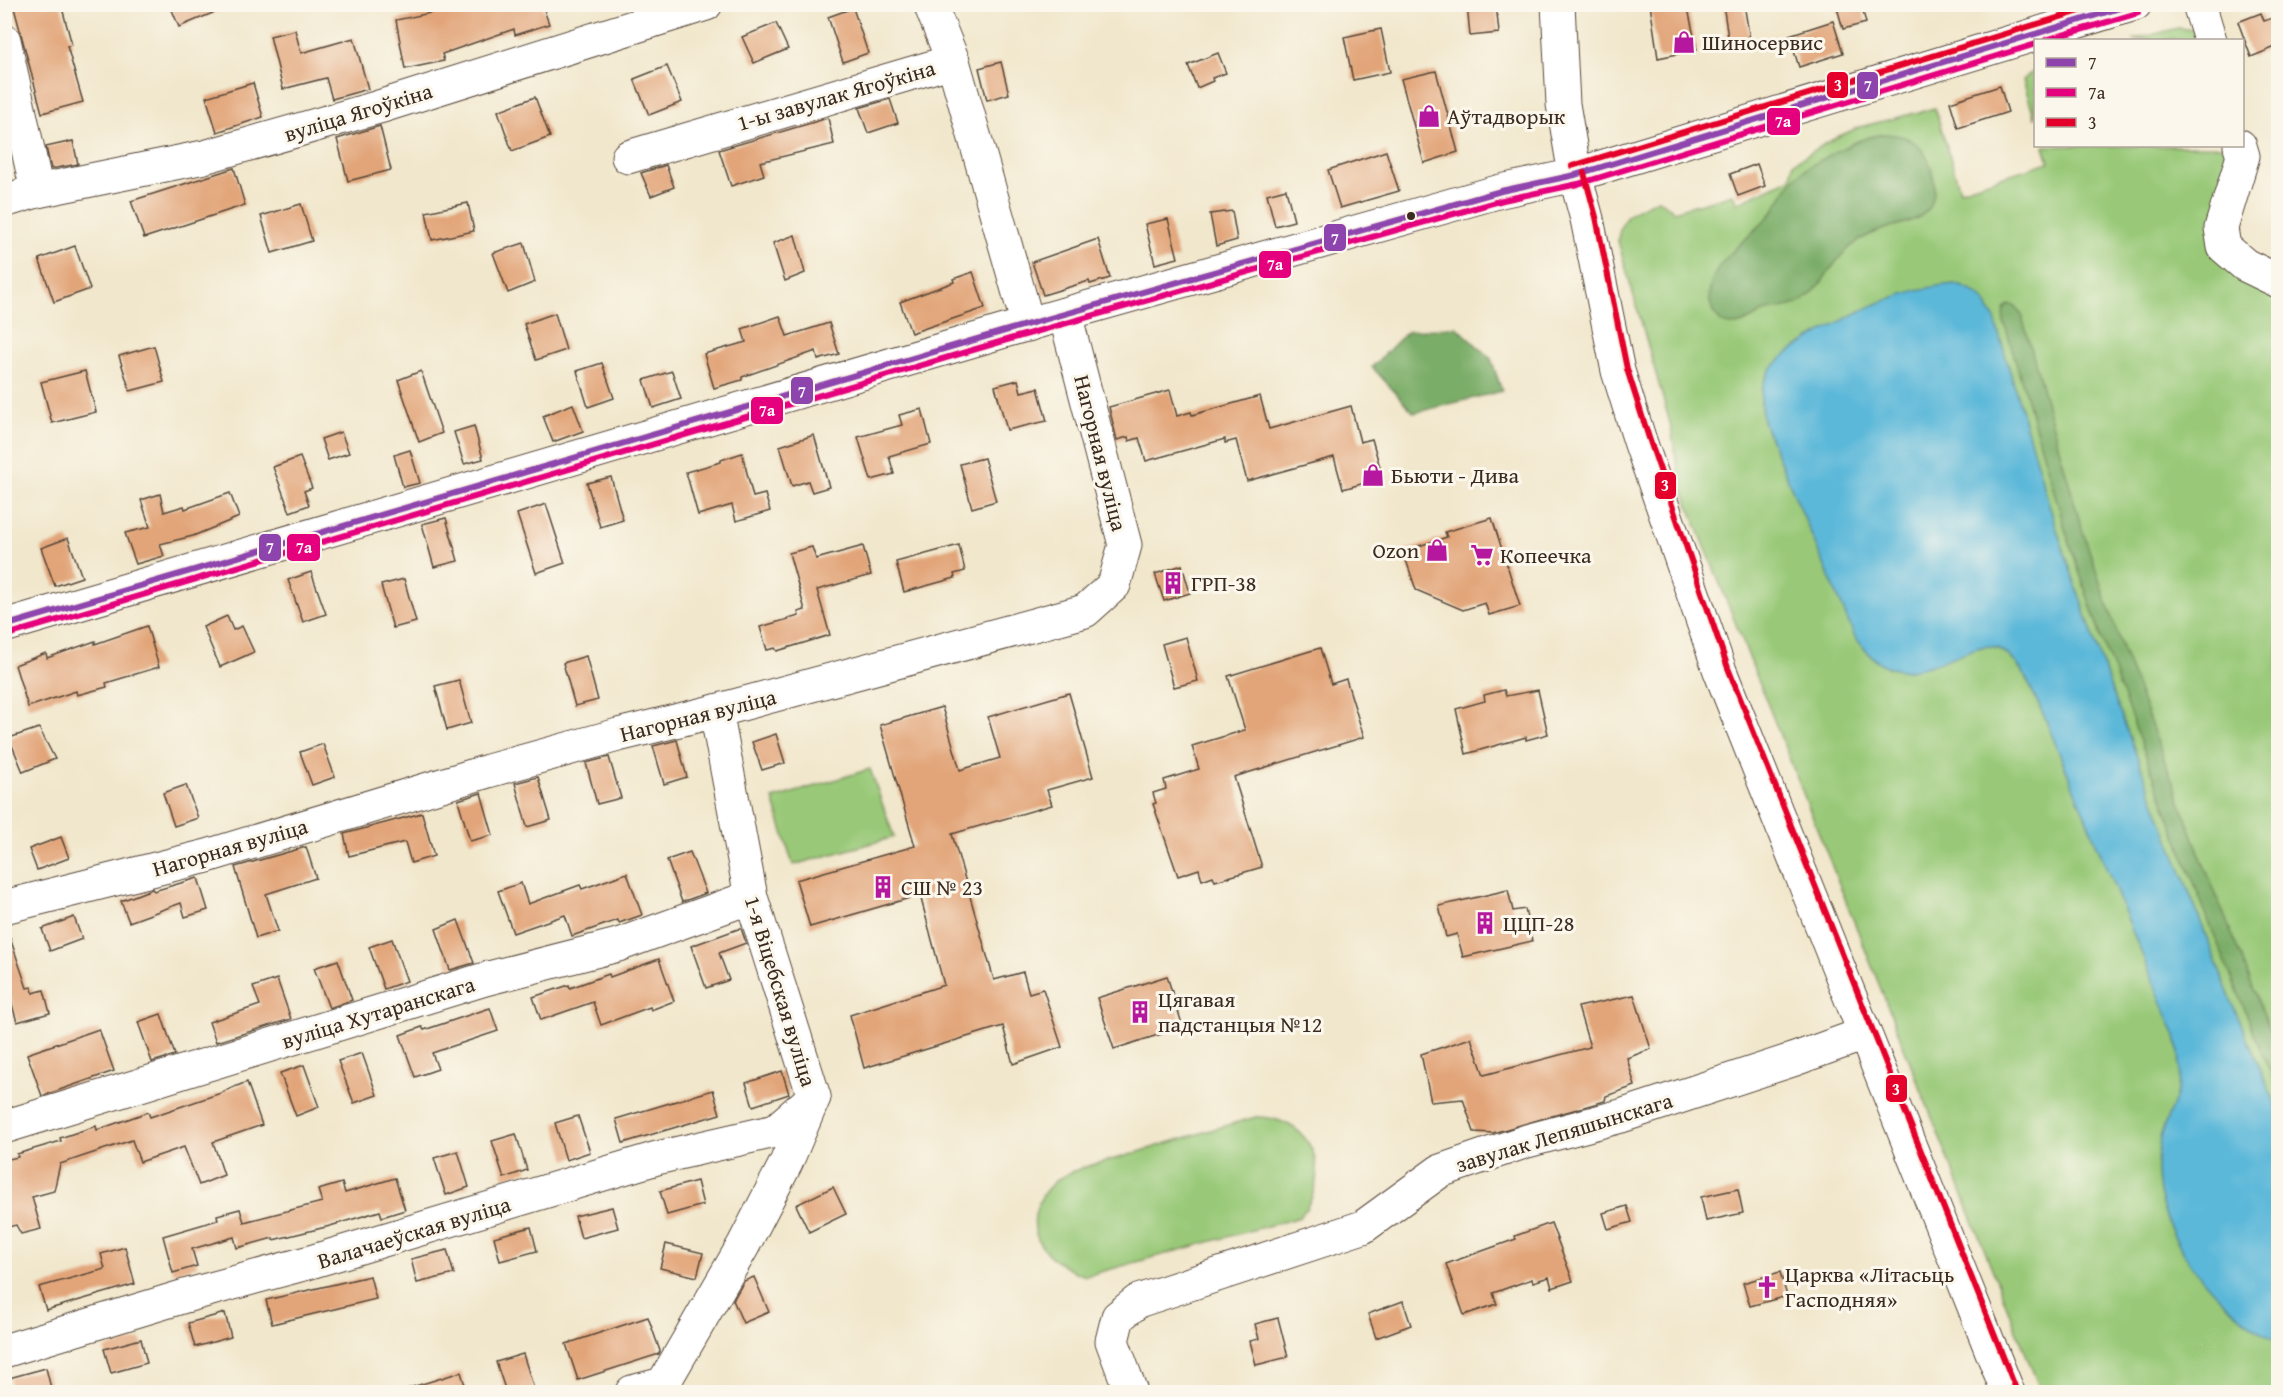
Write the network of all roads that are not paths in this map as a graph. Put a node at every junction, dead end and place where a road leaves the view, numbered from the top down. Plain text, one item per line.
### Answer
1 (706, 4) edge
2 (930, 4) edge
3 (1558, 4) edge
4 (2135, 4) edge
5 (2199, 4) edge
6 (2210, 39) edge
7 (4, 40) edge
8 (953, 61) junction
9 (2240, 147) edge
10 (628, 157) dead end
11 (1575, 175) junction
12 (37, 191) junction
13 (4, 201) edge
14 (2278, 281) edge
15 (1065, 314) junction
16 (1028, 325) junction
17 (4, 626) edge
18 (716, 711) junction
19 (751, 897) junction
20 (4, 907) edge
21 (1864, 1034) junction
22 (814, 1097) junction
23 (4, 1127) edge
24 (4, 1351) edge
25 (632, 1392) edge
26 (1131, 1392) edge
27 (2008, 1392) edge

1 - 12 street, вуліца Ягоўкіна
2 - 8 street
3 - 11 street
4 - 11 street
5 - 6 street
7 - 12 street
8 - 10 street, 1-ы завулак Ягоўкіна
8 - 16 street, 1-ы завулак Ягоўкіна
9 - 14 street
11 - 15 street
11 - 21 street
12 - 13 street, вуліца Ягоўкіна
15 - 16 street
15 - 18 street, Нагорная вуліца
16 - 17 street
18 - 19 street, 1-я Віцебская вуліца
18 - 20 street, Нагорная вуліца
19 - 22 street, 1-я Віцебская вуліца
19 - 23 street, вуліца Хутаранскага
21 - 26 street, завулак Лепяшынскага
21 - 27 street
22 - 24 street, Валачаеўская вуліца
22 - 25 street, 1-я Віцебская вуліца

